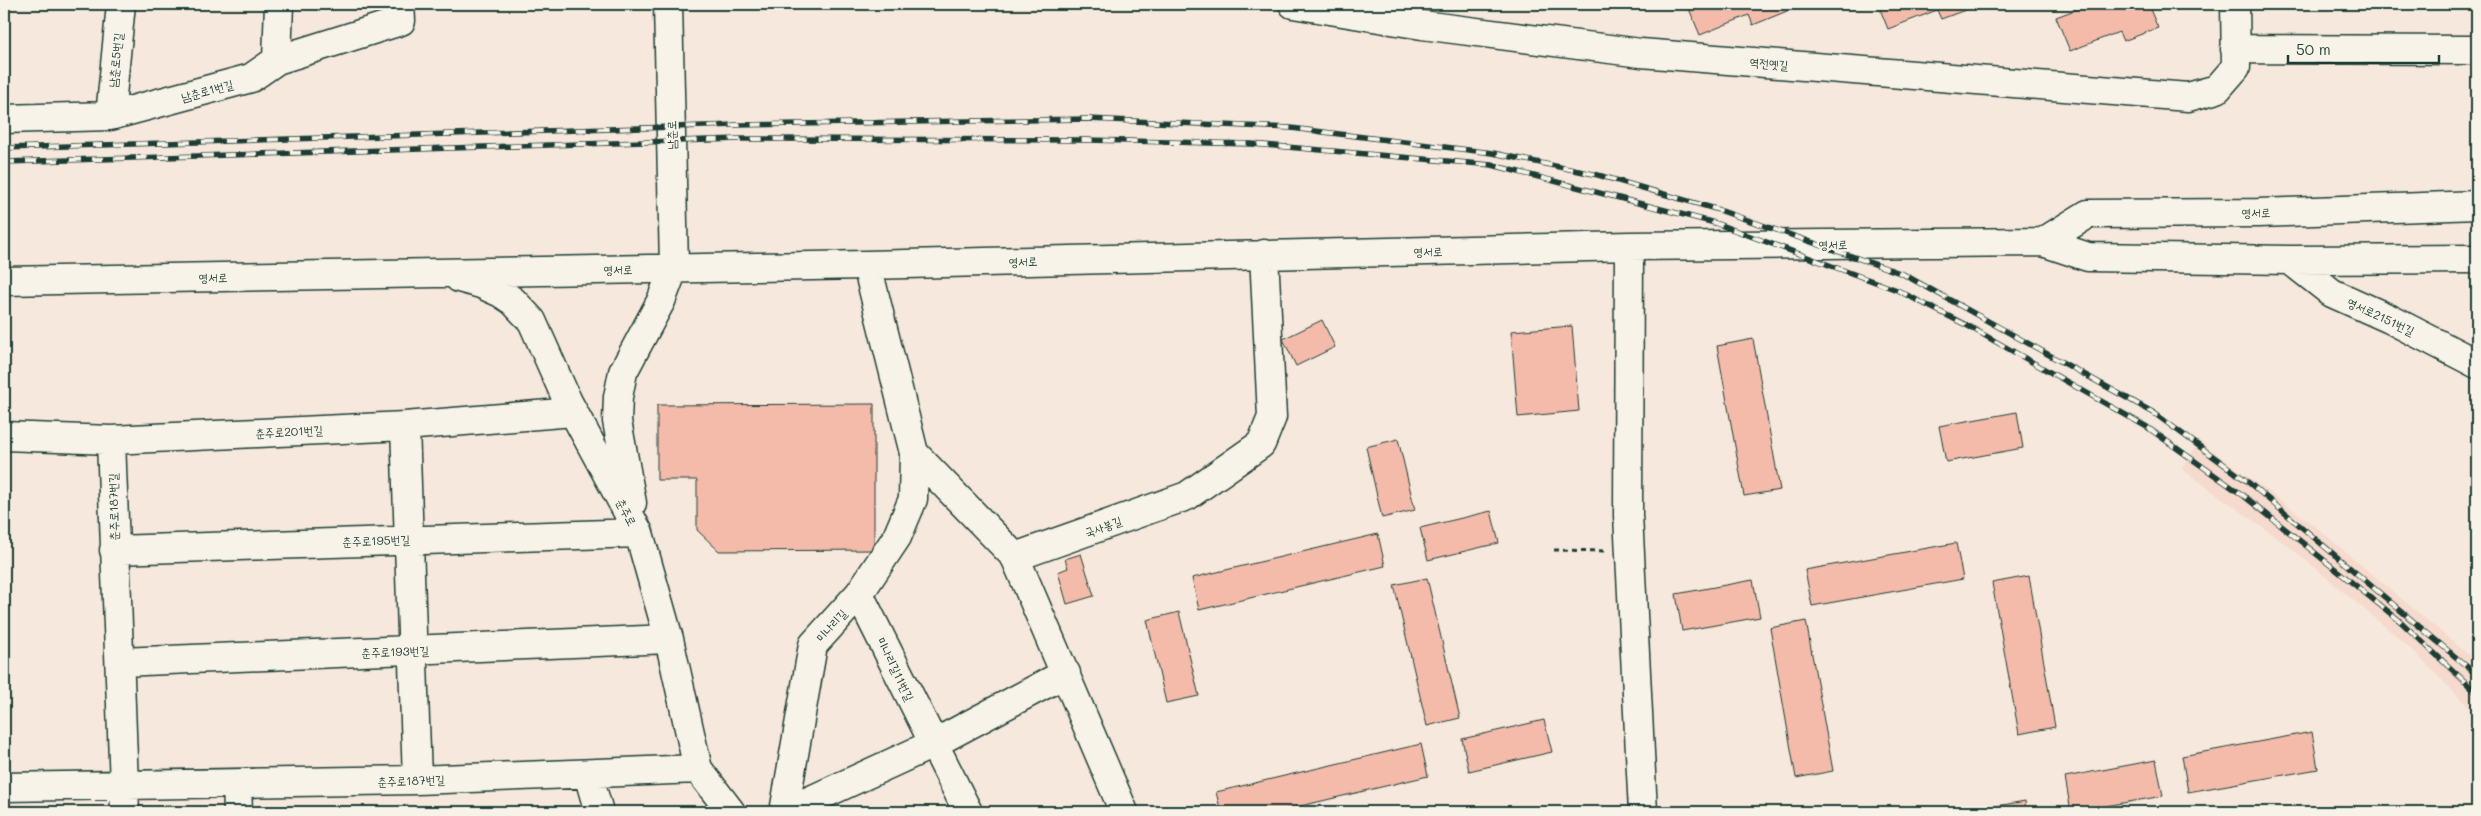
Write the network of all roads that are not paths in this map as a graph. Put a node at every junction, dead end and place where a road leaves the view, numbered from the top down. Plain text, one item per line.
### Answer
1 (121, 4) edge
2 (279, 4) edge
3 (668, 4) edge
4 (1293, 4) edge
5 (2235, 4) edge
6 (401, 13) edge
7 (2477, 50) edge
8 (2235, 58) junction
9 (277, 60) junction
10 (110, 116) junction
11 (4, 119) edge
12 (2477, 205) edge
13 (2043, 242) junction
14 (1629, 246) junction
15 (1264, 254) junction
16 (2477, 259) edge
17 (2290, 260) junction
18 (867, 265) junction
19 (674, 267) junction
20 (438, 273) junction
21 (4, 281) edge
22 (2477, 364) edge
23 (573, 412) junction
24 (405, 426) junction
25 (4, 436) edge
26 (111, 440) junction
27 (914, 453) junction
28 (639, 533) junction
29 (409, 539) junction
30 (114, 550) junction
31 (1015, 558) junction
32 (859, 594) junction
33 (669, 639) junction
34 (413, 650) junction
35 (121, 662) junction
36 (1066, 673) junction
37 (933, 744) junction
38 (698, 768) junction
39 (588, 774) junction
40 (418, 780) junction
41 (124, 784) junction
42 (237, 784) junction
43 (4, 787) edge
44 (125, 812) edge
45 (238, 812) edge
46 (599, 812) edge
47 (731, 812) edge
48 (785, 812) edge
49 (968, 812) edge
50 (1124, 812) edge
51 (1643, 812) edge

1 - 10 street, 남춘로5번길
2 - 9 street
3 - 19 street, 남춘로
4 - 8 street, 역전옛길
5 - 8 street
6 - 9 street, 남춘로1번길
7 - 8 street
9 - 10 street, 남춘로1번길
10 - 11 street, 남춘로1번길
12 - 13 street, 영서로
13 - 14 street, 영서로
13 - 17 street, 영서로
14 - 15 street, 영서로
14 - 51 street
15 - 18 street, 영서로
15 - 31 street, 국사봉길
16 - 17 street, 영서로
17 - 22 street, 영서로2151번길
18 - 19 street, 영서로
18 - 27 street, 미나리길
19 - 20 street, 영서로
19 - 28 street
20 - 21 street, 영서로
20 - 23 street, 춘주로
23 - 24 street, 춘주로201번길
23 - 28 street, 춘주로
24 - 26 street, 춘주로201번길
24 - 29 street
25 - 26 street, 춘주로201번길
26 - 30 street, 춘주로187번길
27 - 31 street, 미나리길
27 - 32 street, 미나리길
28 - 29 street, 춘주로195번길
28 - 33 street, 춘주로
29 - 30 street, 춘주로195번길
29 - 34 street
30 - 35 street, 춘주로187번길
31 - 36 street
32 - 37 street, 미나리길11번길
32 - 48 street, 미나리길
33 - 34 street, 춘주로193번길
33 - 38 street, 춘주로
34 - 35 street, 춘주로193번길
34 - 40 street
35 - 41 street, 춘주로187번길
36 - 37 street
36 - 50 street
37 - 48 street
37 - 49 street, 미나리길11번길
38 - 39 street, 춘주로187번길
38 - 47 street, 춘주로
39 - 40 street, 춘주로187번길
39 - 46 street
40 - 42 street, 춘주로187번길
41 - 42 street, 춘주로187번길
41 - 43 street, 춘주로187번길
41 - 44 street
42 - 45 street

